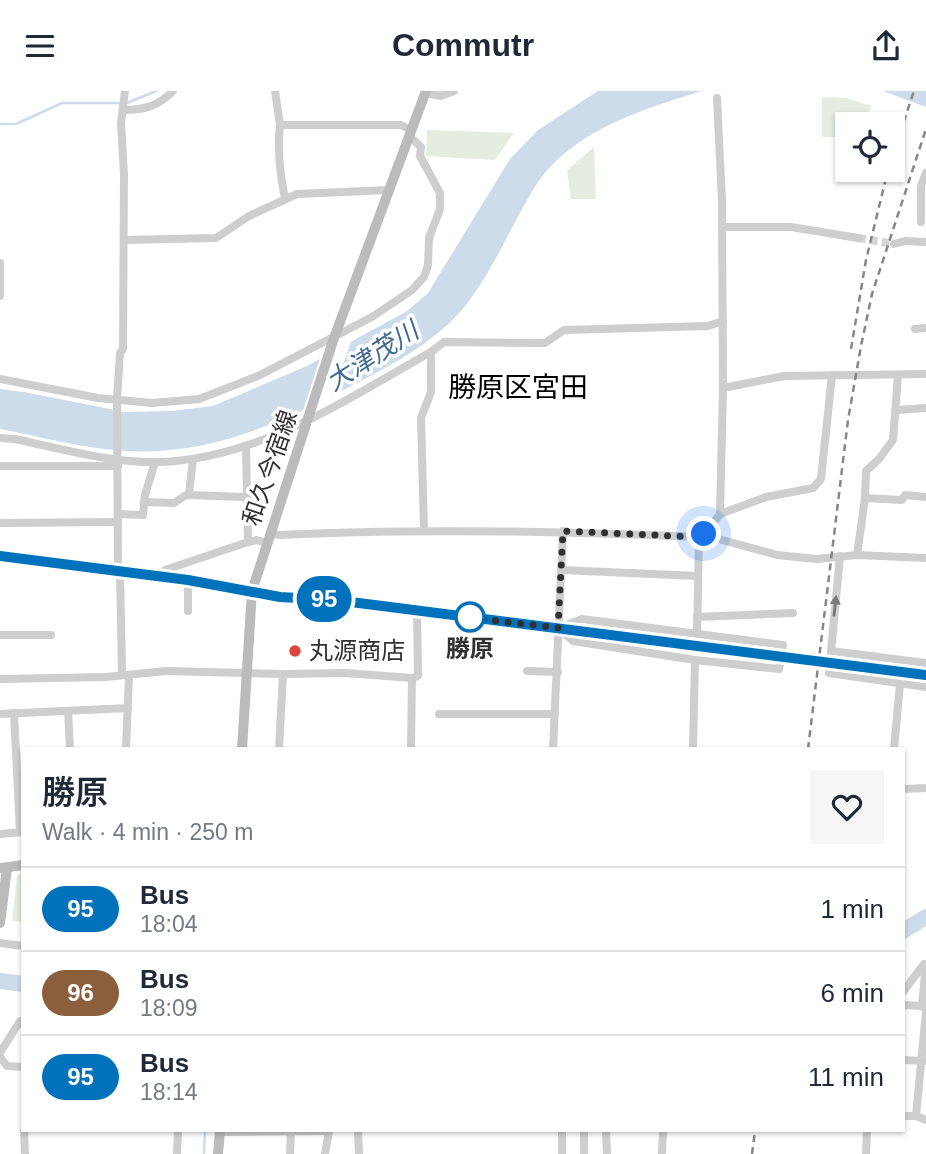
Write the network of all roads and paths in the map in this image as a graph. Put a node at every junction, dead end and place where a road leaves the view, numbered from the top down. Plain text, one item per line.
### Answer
1 (173, 91) edge
2 (275, 91) edge
3 (454, 91) edge
4 (426, 92) edge
5 (125, 94) edge
6 (717, 98) dead end
7 (124, 110) junction
8 (280, 125) junction
9 (410, 133) junction
10 (926, 173) edge
11 (388, 190) junction
12 (285, 199) junction
13 (924, 204) edge
14 (921, 222) dead end
15 (722, 227) junction
16 (858, 238) tunnel mouth
17 (124, 240) junction
18 (926, 242) edge
19 (894, 244) tunnel mouth
20 (0, 263) edge
21 (0, 296) edge
22 (723, 321) junction
23 (926, 328) edge
24 (915, 329) dead end
25 (334, 338) junction
26 (430, 352) junction
27 (926, 374) edge
28 (832, 375) junction
29 (898, 375) junction
30 (0, 379) edge
31 (723, 388) junction
32 (117, 398) junction
33 (926, 408) edge
34 (897, 410) junction
35 (309, 420) junction
36 (0, 438) edge
37 (246, 446) junction
38 (192, 459) junction
39 (155, 462) junction
40 (118, 463) junction
41 (0, 466) edge
42 (189, 494) junction
43 (247, 497) junction
44 (926, 497) edge
45 (865, 498) junction
46 (144, 502) junction
47 (720, 514) junction
48 (118, 518) junction
49 (0, 523) edge
50 (424, 530) junction
51 (563, 531) junction
52 (701, 536) junction
53 (268, 538) junction
54 (248, 542) junction
55 (857, 555) junction
56 (0, 556) edge
57 (840, 556) junction
58 (926, 558) edge
59 (561, 570) junction
60 (119, 571) junction
61 (698, 576) junction
62 (163, 577) junction
63 (188, 580) junction
64 (252, 591) junction
65 (188, 611) dead end
66 (417, 611) junction
67 (793, 613) dead end
68 (697, 617) junction
69 (558, 628) junction
70 (697, 633) junction
71 (0, 635) edge
72 (51, 635) dead end
73 (831, 651) junction
74 (695, 660) junction
75 (926, 663) edge
76 (527, 671) dead end
77 (246, 672) junction
78 (558, 672) junction
79 (283, 674) junction
80 (125, 675) junction
81 (926, 675) edge
82 (412, 678) junction
83 (0, 679) edge
84 (900, 684) junction
85 (926, 687) edge
86 (128, 708) junction
87 (68, 711) junction
88 (14, 713) junction
89 (0, 714) edge
90 (439, 714) dead end
91 (555, 714) junction
92 (69, 747) edge
93 (126, 747) edge
94 (242, 747) edge
95 (279, 747) edge
96 (411, 747) edge
97 (553, 747) edge
98 (693, 747) edge
99 (894, 747) edge
100 (926, 788) edge
101 (905, 789) edge
102 (21, 832) edge
103 (0, 834) edge
104 (4, 868) edge
105 (1, 902) edge
106 (0, 923) edge
107 (0, 943) edge
108 (21, 946) edge
109 (925, 963) edge
110 (905, 988) edge
111 (905, 1005) edge
112 (925, 1009) edge
113 (21, 1021) edge
114 (0, 1055) edge
115 (905, 1060) edge
116 (923, 1061) edge
117 (21, 1067) edge
118 (905, 1116) edge
119 (916, 1116) junction
120 (926, 1120) edge
121 (24, 1132) edge
122 (178, 1132) edge
123 (220, 1132) edge
124 (291, 1132) edge
125 (327, 1132) edge
126 (358, 1132) edge
127 (562, 1132) edge
128 (584, 1132) edge
129 (606, 1132) edge
130 (663, 1132) edge
131 (867, 1132) edge
132 (25, 1154) edge
133 (177, 1154) edge
134 (218, 1154) edge
135 (290, 1154) edge
136 (325, 1154) edge
137 (359, 1154) edge
138 (562, 1154) edge
139 (584, 1154) edge
140 (607, 1154) edge
141 (662, 1154) edge
142 (866, 1154) edge

1 - 7 street
2 - 8 street
3 - 4 street
4 - 9 main road, 和久今宿線
5 - 7 street
6 - 15 street
7 - 17 street
8 - 9 street
8 - 12 street
9 - 11 main road, 和久今宿線
9 - 25 street
10 - 13 street
11 - 12 street
11 - 25 main road, 和久今宿線
12 - 17 street
13 - 14 street
15 - 16 street
15 - 22 street
17 - 32 street
18 - 19 street
20 - 21 street
22 - 26 street
22 - 31 street
23 - 24 street
25 - 32 street
25 - 35 main road, 和久今宿線
26 - 35 street
26 - 50 street
27 - 29 street
28 - 29 street
28 - 31 street
28 - 47 street
29 - 34 street
30 - 32 street
31 - 47 street
32 - 40 street
33 - 34 street
34 - 45 street
35 - 37 street
35 - 53 main road, 和久今宿線
36 - 40 street
37 - 38 street
37 - 43 street
38 - 39 street
38 - 42 street
39 - 40 street
39 - 46 street
40 - 41 street
40 - 48 street
42 - 43 street
42 - 46 street
43 - 54 street
44 - 45 street
45 - 55 street
46 - 48 street
47 - 52 street
48 - 49 street
48 - 60 street
50 - 51 street
50 - 53 street
51 - 52 street
51 - 59 street
52 - 57 street
52 - 61 street
53 - 54 street
53 - 64 main road, 和久今宿線
54 - 62 street
55 - 57 street
55 - 58 street
56 - 60 main road
73 -> 57 street
59 - 61 street
59 - 69 street
60 - 62 main road
60 - 80 street
61 - 68 street
62 - 63 main road
63 - 64 main road
63 - 65 street
64 - 66 main road
64 - 77 main road, 和久今宿線
66 - 69 main road
66 - 82 street
67 - 68 street
68 - 70 street
69 - 70 street
69 - 74 street
69 - 78 street
69 - 81 main road, bridge
70 - 74 street
71 - 72 street
73 - 75 street
73 - 84 street
74 - 98 street
76 - 78 street
77 - 79 street
77 - 80 street
77 - 94 main road, 和久今宿線
78 - 91 street
79 - 82 street
79 - 95 street
80 - 83 street
80 - 86 street
82 - 96 street
84 - 85 street
84 - 99 street
86 - 87 street
86 - 93 street
87 - 88 street
87 - 92 street
88 - 89 street
88 - 102 street
90 - 91 street
91 - 97 street
100 - 101 street
102 - 103 street
104 - 105 main road
105 - 106 main road
107 - 108 street
109 - 110 street
109 - 112 street
111 - 112 street
112 - 116 street
113 - 114 street
114 - 117 street
115 - 116 street
116 - 119 street
118 - 119 street
119 - 120 street
121 - 132 street
122 - 133 street
123 - 134 main road
124 - 135 street
125 - 136 street
126 - 137 street
127 - 138 street
128 - 139 street
129 - 140 street
130 - 141 street
131 - 142 street

